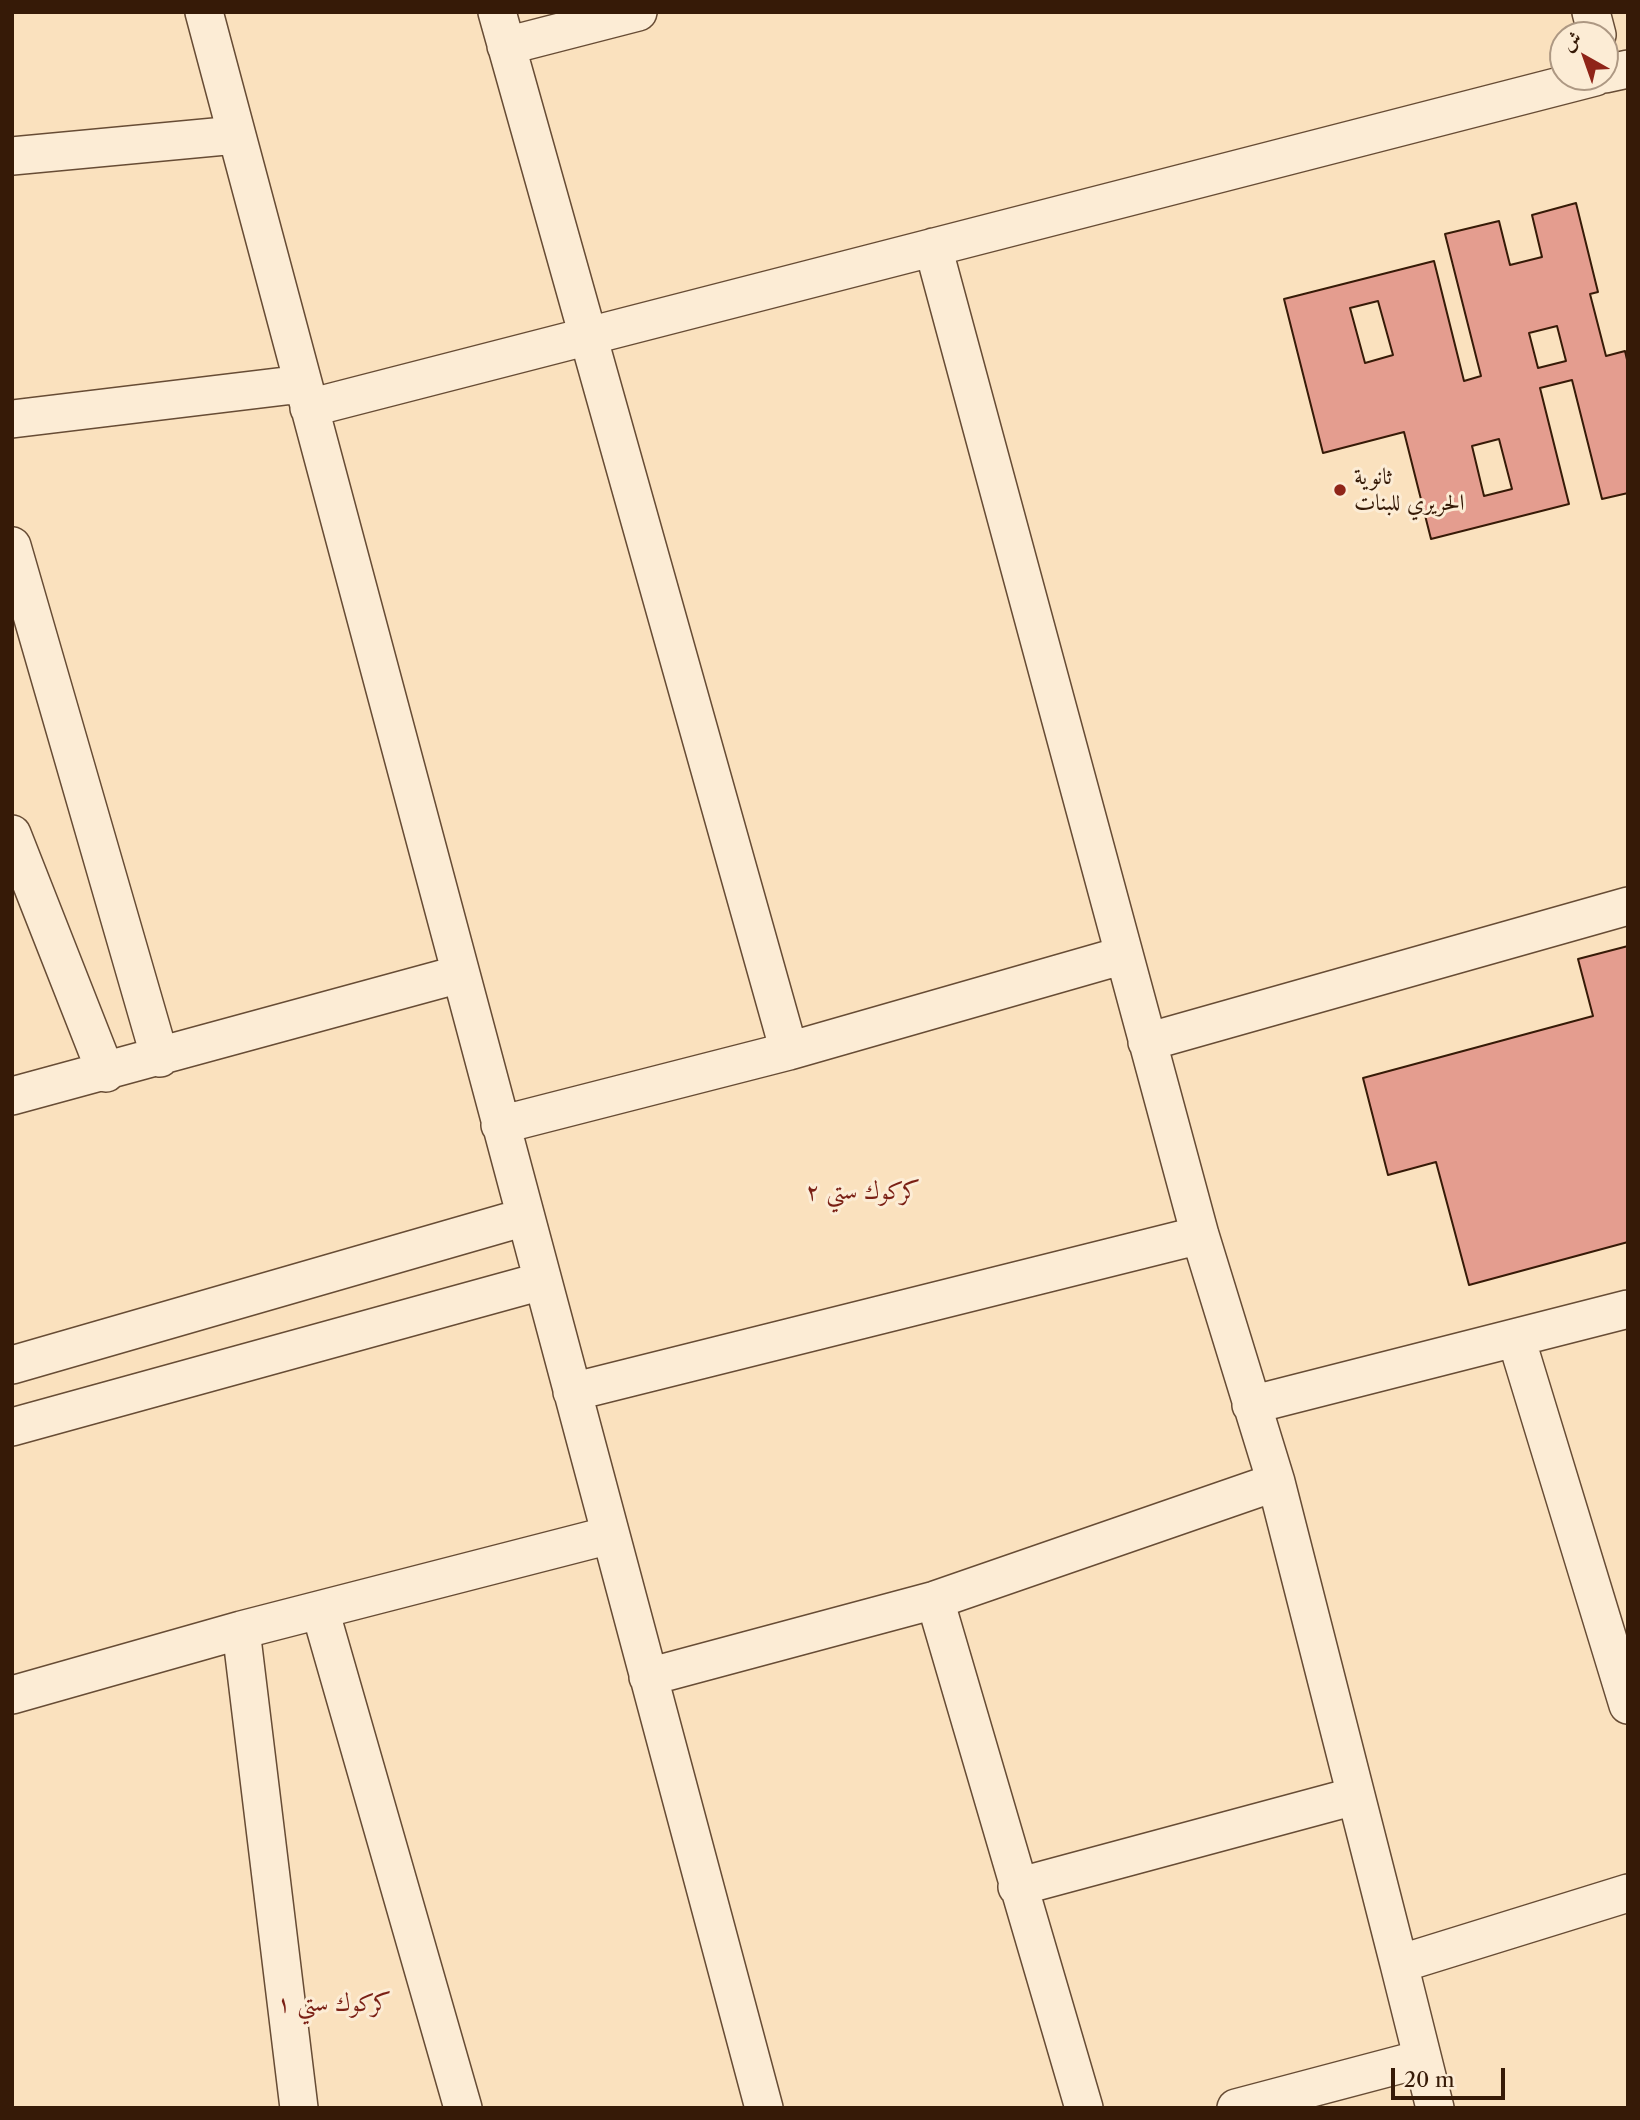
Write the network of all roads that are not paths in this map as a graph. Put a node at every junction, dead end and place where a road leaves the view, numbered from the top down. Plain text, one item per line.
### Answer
1 (204, 12) edge
2 (638, 12) edge
3 (502, 29) edge
4 (1549, 86) edge
5 (236, 135) junction
6 (12, 156) edge
7 (933, 247) junction
8 (588, 336) junction
9 (306, 396) junction
10 (12, 419) edge
11 (12, 547) edge
12 (12, 834) edge
13 (1628, 906) edge
14 (1124, 956) junction
15 (460, 974) junction
16 (1147, 1042) junction
17 (789, 1051) junction
18 (160, 1058) junction
19 (106, 1073) junction
20 (12, 1097) edge
21 (500, 1125) junction
22 (525, 1217) junction
23 (1199, 1236) junction
24 (542, 1281) junction
25 (1628, 1309) edge
26 (1516, 1338) junction
27 (12, 1365) edge
28 (572, 1392) junction
29 (1251, 1405) junction
30 (12, 1427) edge
31 (1276, 1482) junction
32 (610, 1535) junction
33 (935, 1600) junction
34 (320, 1610) junction
35 (241, 1630) junction
36 (648, 1677) junction
37 (12, 1695) edge
38 (1628, 1705) edge
39 (1355, 1796) junction
40 (1017, 1887) junction
41 (1628, 1893) edge
42 (1399, 1964) junction
43 (1421, 2059) junction
44 (299, 2108) edge
45 (463, 2108) edge
46 (764, 2108) edge
47 (1084, 2108) edge
48 (1236, 2108) edge
49 (1436, 2108) edge

1 - 5 street
2 - 3 street
3 - 8 street
4 - 7 street
5 - 6 street
5 - 9 street
7 - 8 street
7 - 14 street
8 - 9 street
8 - 17 street
9 - 10 street
9 - 15 street
11 - 18 street
12 - 19 street
13 - 16 street
14 - 16 street
14 - 17 street
15 - 18 street
15 - 21 street
16 - 23 street
17 - 21 street
18 - 19 street
19 - 20 street
21 - 22 street
22 - 24 street
22 - 27 street
23 - 28 street
23 - 29 street
24 - 28 street
24 - 30 street
25 - 26 street
26 - 29 street
26 - 38 street
28 - 32 street
29 - 31 street
31 - 33 street
31 - 39 street
32 - 34 street
32 - 36 street
33 - 36 street
33 - 40 street
34 - 35 street
34 - 45 street
35 - 37 street
35 - 44 street
36 - 46 street
39 - 40 street
39 - 42 street
40 - 47 street
41 - 42 street
42 - 43 street
43 - 48 street
43 - 49 street

